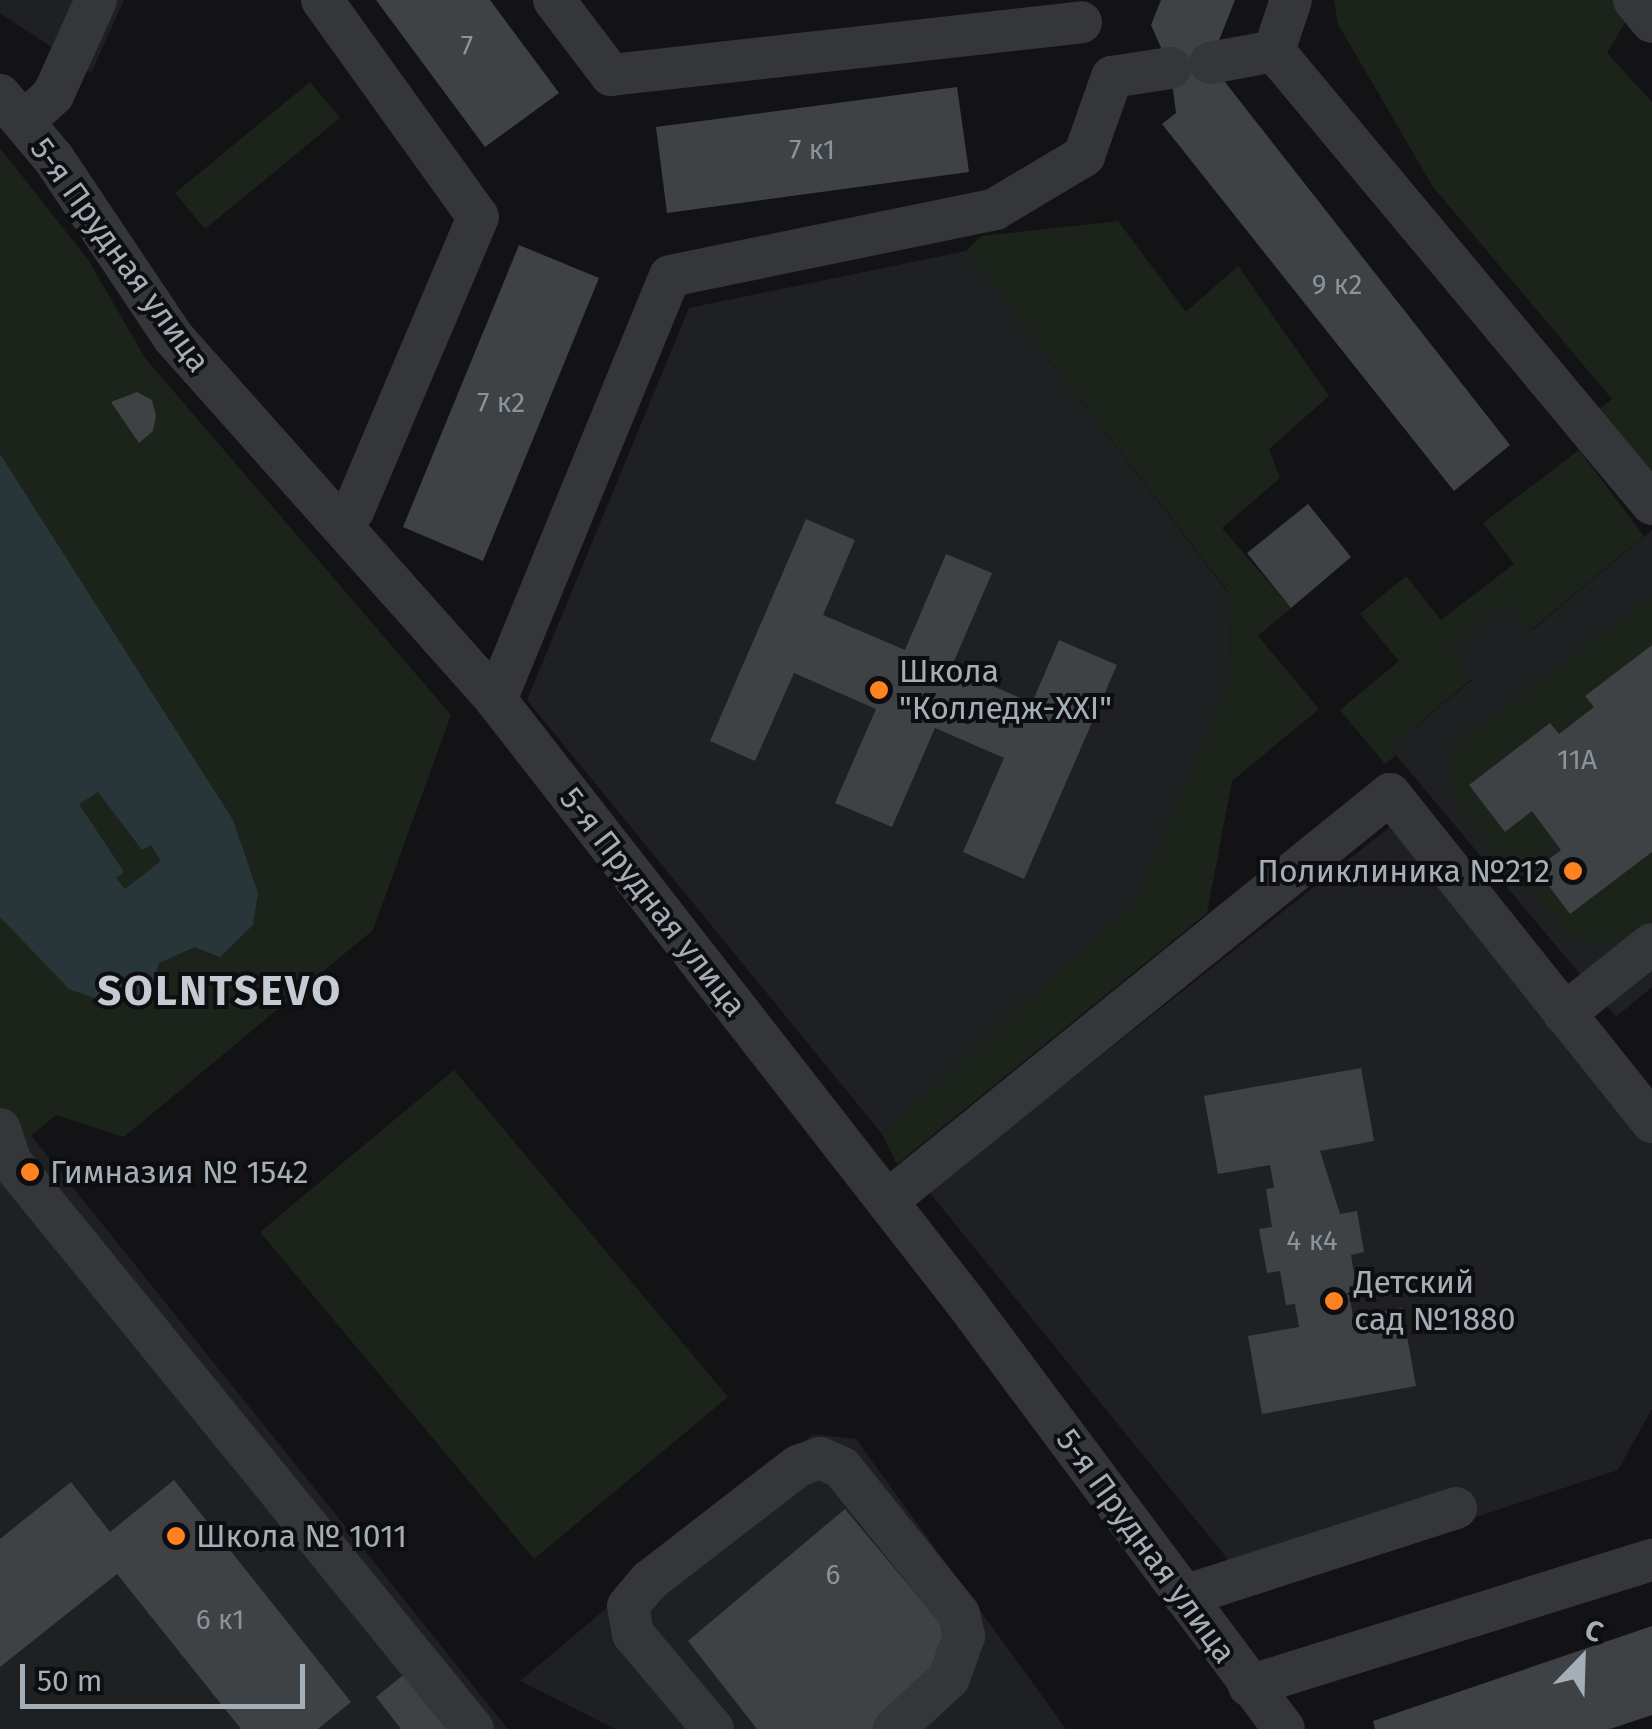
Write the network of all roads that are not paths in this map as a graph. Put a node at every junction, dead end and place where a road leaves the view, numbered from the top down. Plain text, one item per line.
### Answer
1 (96, 0) edge
2 (322, 0) edge
3 (554, 0) edge
4 (1291, 0) edge
5 (1634, 0) edge
6 (1085, 11) edge
7 (1652, 22) edge
8 (1274, 51) junction
9 (1112, 77) junction
10 (12, 109) edge
11 (1652, 504) edge
12 (336, 519) junction
13 (496, 700) junction
14 (1652, 944) edge
15 (1564, 1014) junction
16 (1652, 1122) edge
17 (0, 1130) edge
18 (887, 1201) junction
19 (1456, 1508) dead end
20 (1652, 1560) edge
21 (1184, 1596) junction
22 (1249, 1686) junction
23 (473, 1729) edge
24 (713, 1729) edge
25 (894, 1729) edge
26 (1284, 1729) edge

1 - 10 street
2 - 12 street
3 - 6 street
4 - 8 street
5 - 7 street
6 - 9 street
8 - 9 street
8 - 11 street
9 - 13 street
10 - 12 street, 5-я Прудная улица
12 - 13 street, 5-я Прудная улица
13 - 18 street, 5-я Прудная улица
14 - 15 street
15 - 16 street
15 - 18 street
17 - 23 street
18 - 21 street, 5-я Прудная улица
19 - 21 street
20 - 22 street
21 - 22 street, 5-я Прудная улица
22 - 26 street, 5-я Прудная улица
24 - 25 street

